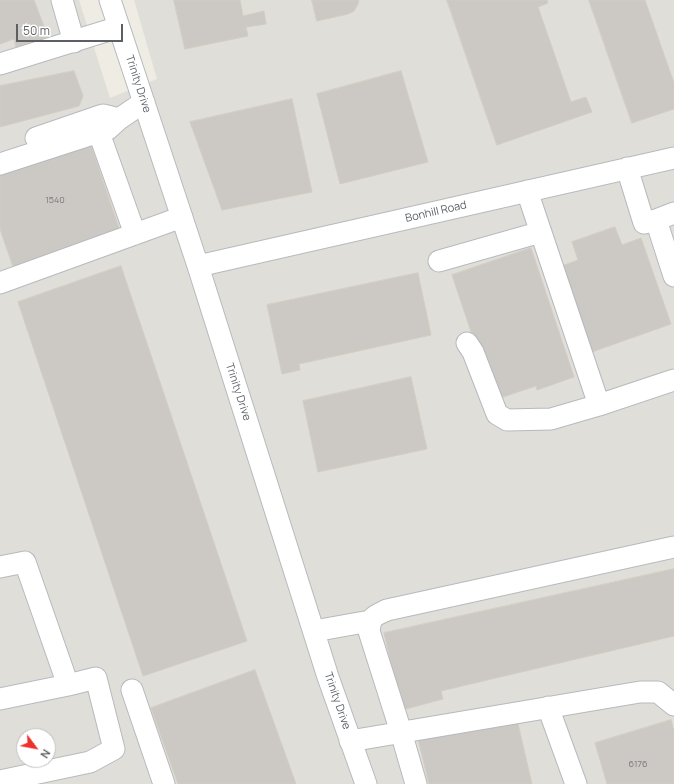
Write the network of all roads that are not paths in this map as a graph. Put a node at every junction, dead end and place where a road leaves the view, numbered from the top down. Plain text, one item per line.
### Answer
1 (62, 0) edge
2 (110, 0) edge
3 (119, 27) junction
4 (74, 42) junction
5 (0, 64) edge
6 (144, 102) junction
7 (119, 119) junction
8 (99, 132) junction
9 (0, 150) edge
10 (674, 158) edge
11 (0, 164) edge
12 (627, 168) junction
13 (527, 191) junction
14 (665, 216) edge
15 (182, 217) junction
16 (542, 232) junction
17 (135, 234) junction
18 (439, 261) dead end
19 (198, 266) junction
20 (674, 276) edge
21 (0, 284) edge
22 (467, 343) dead end
23 (674, 380) edge
24 (599, 405) junction
25 (674, 547) edge
26 (0, 567) edge
27 (370, 621) junction
28 (314, 631) junction
29 (674, 682) edge
30 (68, 685) junction
31 (132, 690) dead end
32 (648, 692) junction
33 (0, 699) edge
34 (674, 705) edge
35 (548, 707) junction
36 (402, 732) junction
37 (350, 741) junction
38 (0, 781) edge
39 (164, 784) edge
40 (366, 784) edge
41 (416, 784) edge
42 (576, 784) edge

1 - 4 street
2 - 3 street, Trinity Drive
3 - 4 street
3 - 6 street, Trinity Drive
4 - 5 street
6 - 7 street
6 - 15 street, Trinity Drive
7 - 8 street
7 - 9 street
8 - 11 street
8 - 17 street
10 - 12 street, Bonhill Road
12 - 13 street, Bonhill Road
12 - 14 street
13 - 16 street
13 - 19 street, Bonhill Road
14 - 20 street
15 - 17 street
15 - 19 street, Trinity Drive
16 - 18 street
16 - 24 street
17 - 21 street
19 - 28 street, Trinity Drive
22 - 24 street
23 - 24 street
25 - 27 street
26 - 30 street
27 - 28 street
27 - 36 street
28 - 37 street, Trinity Drive
29 - 32 street
30 - 33 street
30 - 38 street
31 - 39 street
32 - 34 street
32 - 35 street
35 - 36 street
35 - 42 street
36 - 37 street
36 - 41 street
37 - 40 street, Trinity Drive

